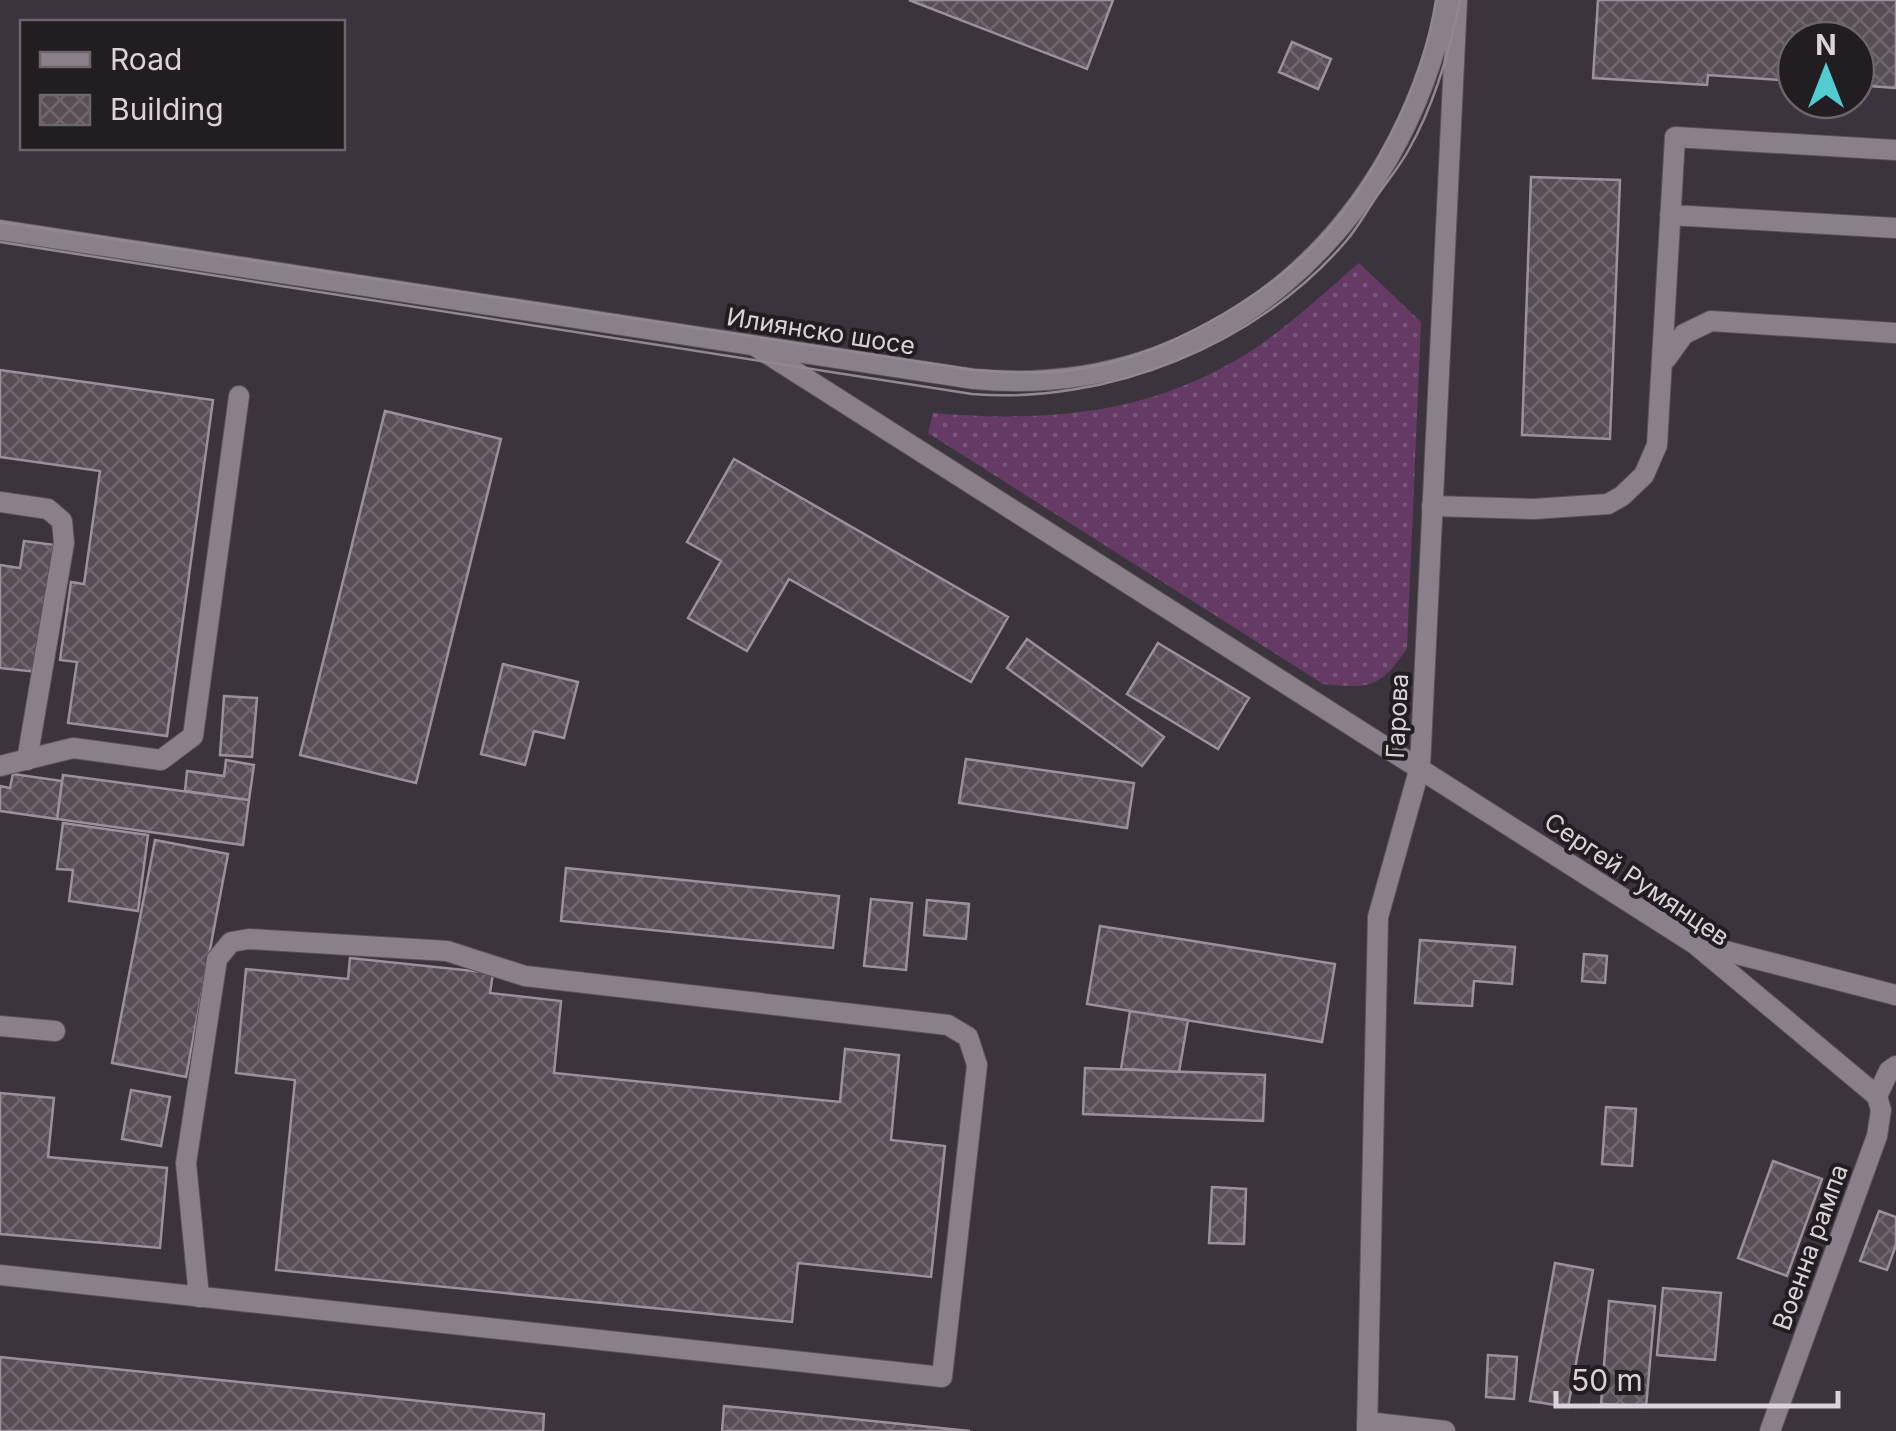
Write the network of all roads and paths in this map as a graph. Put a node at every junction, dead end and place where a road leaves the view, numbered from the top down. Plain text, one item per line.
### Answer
1 (1447, 0) edge
2 (1457, 0) edge
3 (1896, 150) edge
4 (1670, 215) junction
5 (1896, 228) edge
6 (0, 230) edge
7 (1896, 334) edge
8 (756, 346) junction
9 (1663, 370) junction
10 (239, 396) dead end
11 (0, 502) edge
12 (1432, 506) junction
13 (27, 760) junction
14 (0, 766) edge
15 (1420, 767) junction
16 (1695, 944) junction
17 (1896, 996) edge
18 (0, 1026) edge
19 (55, 1032) dead end
20 (1896, 1066) edge
21 (1877, 1096) junction
22 (0, 1276) edge
23 (199, 1297) junction
24 (1367, 1426) edge
25 (1445, 1431) edge
26 (1770, 1431) edge

1 - 8 street, Илиянско шосе
2 - 12 street, Гарова
3 - 4 street
4 - 5 street
4 - 9 street
6 - 8 street, Илиянско шосе
7 - 9 street
8 - 15 street, Сергей Румянцев
9 - 12 street
10 - 13 street
11 - 13 street
12 - 15 street, Гарова
13 - 14 street
15 - 16 street, Сергей Румянцев
15 - 24 street, Гарова
16 - 17 street
16 - 21 street, Сергей Румянцев
18 - 19 street
20 - 21 street
21 - 26 street, Военна рампа
22 - 23 street
23 - 23 street
24 - 25 street

